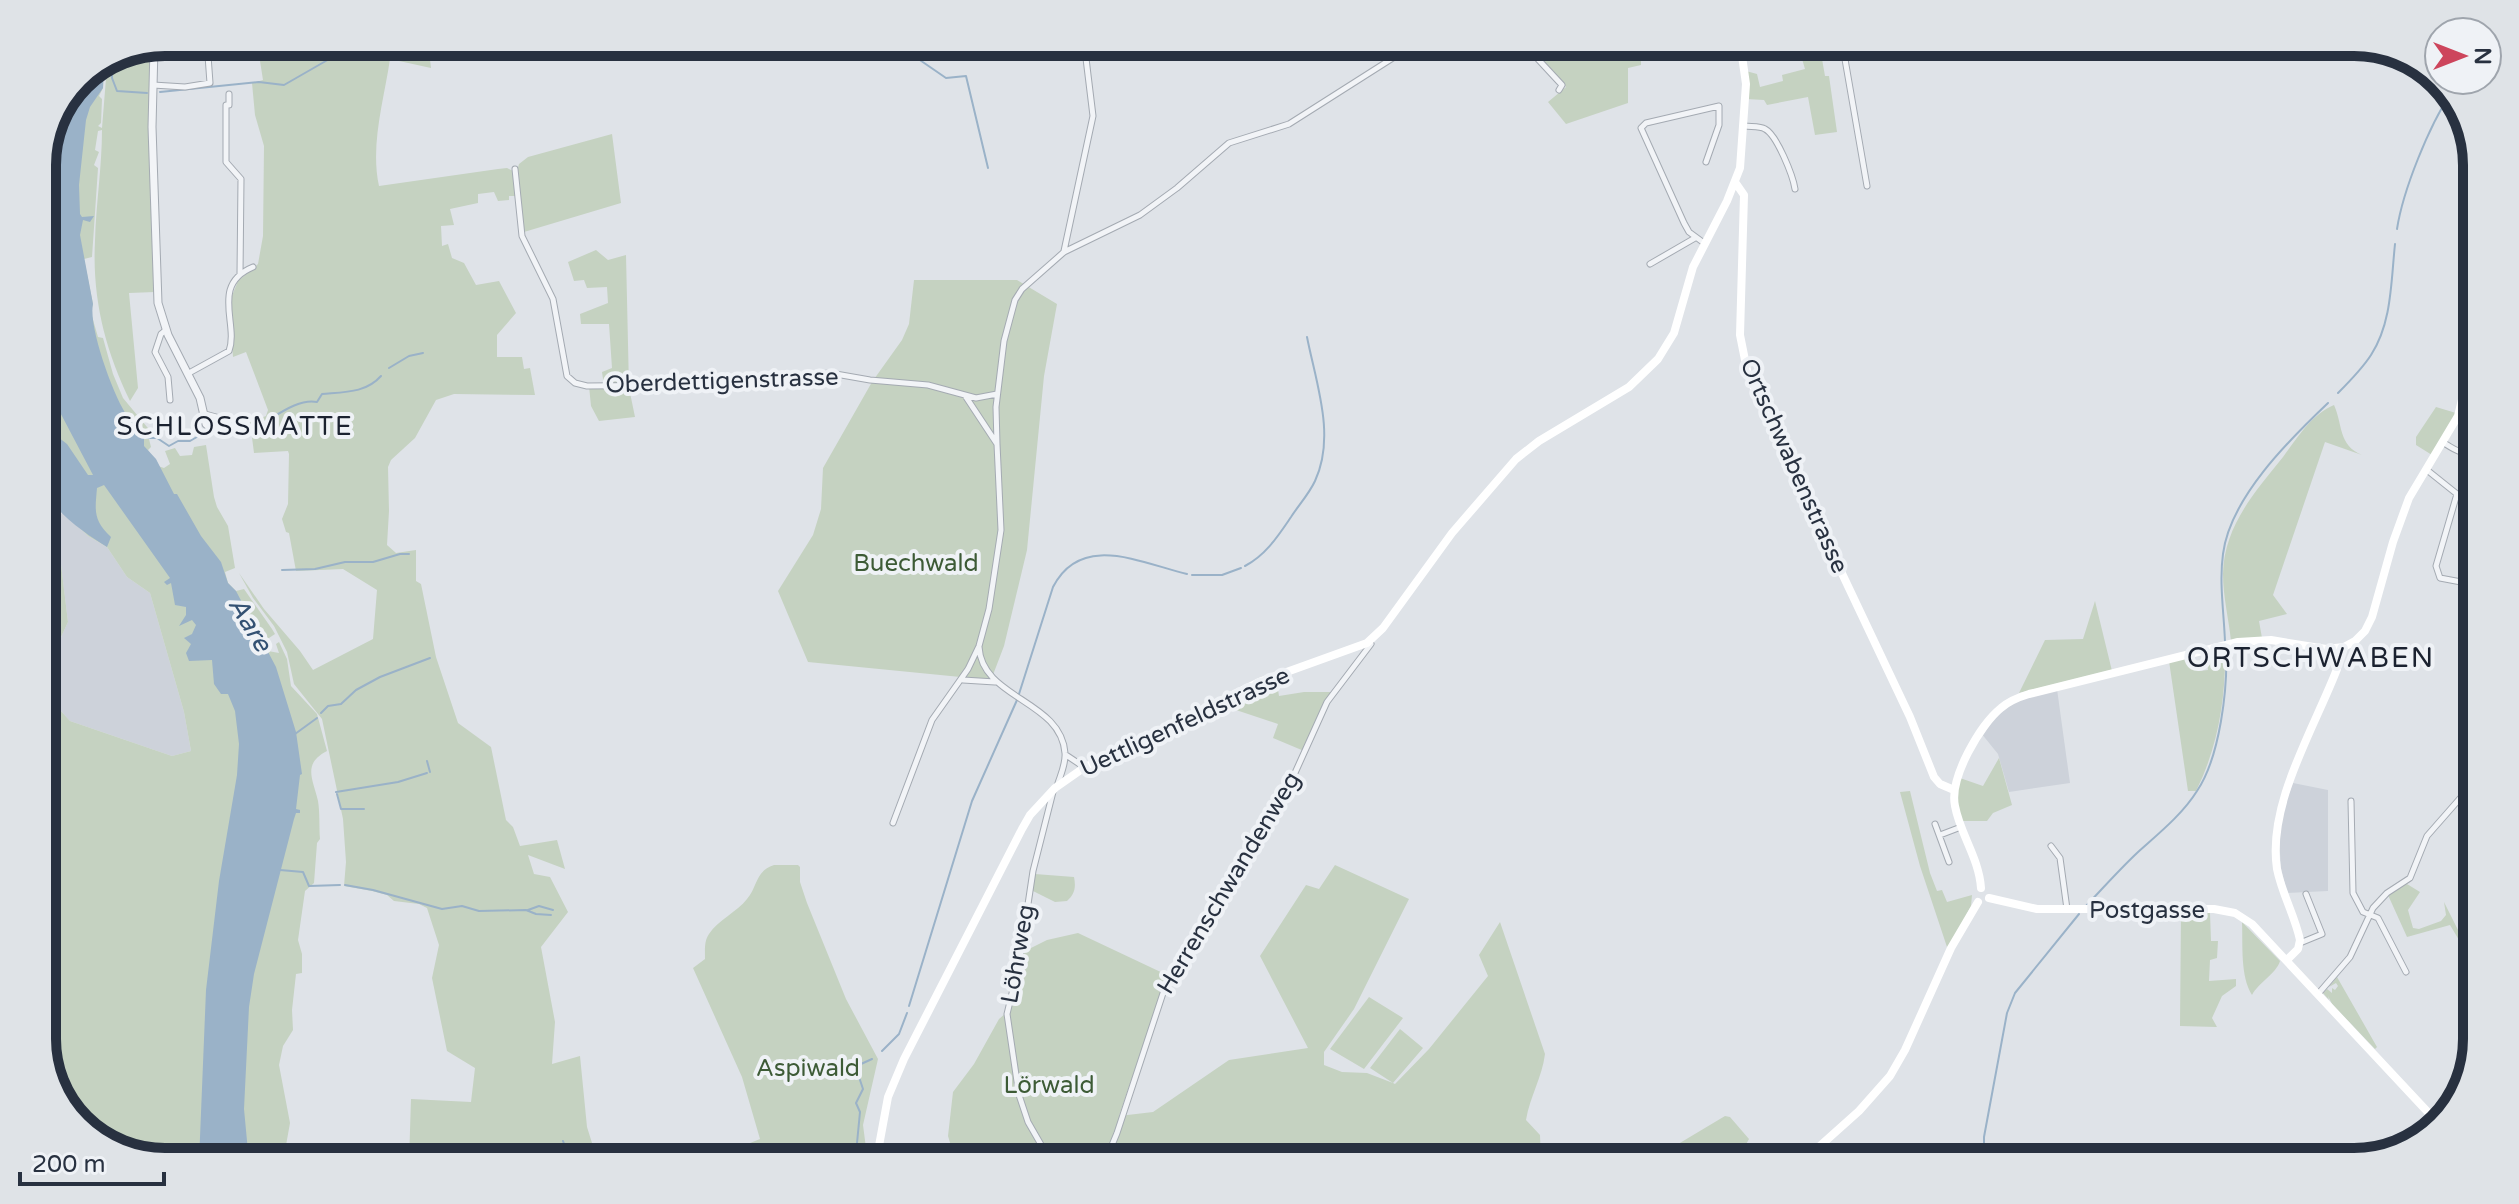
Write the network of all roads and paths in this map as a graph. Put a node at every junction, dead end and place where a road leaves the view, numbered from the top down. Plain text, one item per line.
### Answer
1 (208, 56) edge
2 (1086, 56) edge
3 (1396, 56) edge
4 (1535, 56) edge
5 (1743, 56) edge
6 (1844, 56) edge
7 (154, 57) edge
8 (153, 85) junction
9 (1559, 90) dead end
10 (229, 94) dead end
11 (1745, 126) junction
12 (1706, 162) dead end
13 (515, 169) dead end
14 (1735, 182) junction
15 (1867, 186) dead end
16 (1795, 189) dead end
17 (1731, 193) junction
18 (1744, 206) junction
19 (1695, 238) junction
20 (1704, 243) junction
21 (1064, 252) junction
22 (1650, 264) dead end
23 (253, 267) dead end
24 (240, 274) junction
25 (166, 330) junction
26 (189, 373) junction
27 (997, 394) junction
28 (965, 396) junction
29 (170, 400) dead end
30 (2463, 404) edge
31 (205, 415) dead end
32 (2444, 443) junction
33 (997, 444) junction
34 (2463, 453) edge
35 (2426, 469) junction
36 (2457, 494) junction
37 (2463, 499) edge
38 (2463, 582) edge
39 (1373, 639) junction
40 (979, 646) junction
41 (2338, 648) junction
42 (1353, 650) junction
43 (1358, 660) junction
44 (962, 680) junction
45 (995, 682) junction
46 (1066, 754) junction
47 (1085, 767) junction
48 (1056, 786) junction
49 (1954, 790) junction
50 (2463, 795) edge
51 (2351, 801) dead end
52 (893, 823) dead end
53 (1935, 824) dead end
54 (1961, 827) junction
55 (1940, 835) junction
56 (2051, 846) dead end
57 (1949, 862) dead end
58 (1981, 888) junction
59 (2306, 894) dead end
60 (1989, 898) junction
61 (1978, 902) junction
62 (2067, 910) junction
63 (2368, 914) junction
64 (2300, 943) junction
65 (2287, 960) junction
66 (2406, 972) dead end
67 (2318, 994) junction
68 (2431, 1115) edge
69 (879, 1148) edge
70 (1043, 1148) edge
71 (1111, 1148) edge
72 (1818, 1148) edge

1 - 8 street
2 - 21 street
3 - 21 street
4 - 9 street
5 - 11 main road
6 - 15 street
7 - 8 street
8 - 25 street
10 - 24 street
11 - 14 main road
11 - 16 street
12 - 19 street
13 - 28 street, Oberdettigenstrasse
14 - 17 main road, Uettligenfeldstrasse
14 - 18 main road, Ortschwabenstrasse
17 - 18 main road
17 - 20 main road, Uettligenfeldstrasse
18 - 49 main road, Ortschwabenstrasse
19 - 20 street
19 - 22 street
20 - 39 main road, Uettligenfeldstrasse
21 - 27 street
23 - 24 street
24 - 26 street
25 - 26 street
25 - 29 street
26 - 31 street
27 - 28 street, Oberdettigenstrasse
27 - 33 street
28 - 33 street
30 - 32 main road
32 - 34 street
32 - 35 main road
33 - 40 street
35 - 36 street
35 - 41 main road
36 - 37 street
36 - 38 street
39 - 42 main road, Uettligenfeldstrasse
39 - 43 street, Herrenschwandenweg
40 - 44 street
40 - 45 street
41 - 49 main road
41 - 64 main road
42 - 43 street
42 - 47 main road, Uettligenfeldstrasse
43 - 71 street, Herrenschwandenweg
44 - 45 street
44 - 52 street
45 - 46 street
46 - 47 street
46 - 48 street, Löhrweg
47 - 48 main road, Uettligenfeldstrasse
48 - 69 main road, Uettligenfeldstrasse
48 - 70 street, Löhrweg
49 - 54 main road
50 - 63 street
51 - 63 street
53 - 55 street
54 - 55 street
54 - 58 main road
55 - 57 street
56 - 62 street
58 - 60 main road
58 - 61 main road
59 - 64 street
60 - 61 main road
60 - 62 main road, Postgasse
61 - 72 main road
62 - 65 main road, Postgasse
63 - 66 street
63 - 67 street
64 - 65 main road
65 - 67 main road, Postgasse
67 - 68 main road, Postgasse

